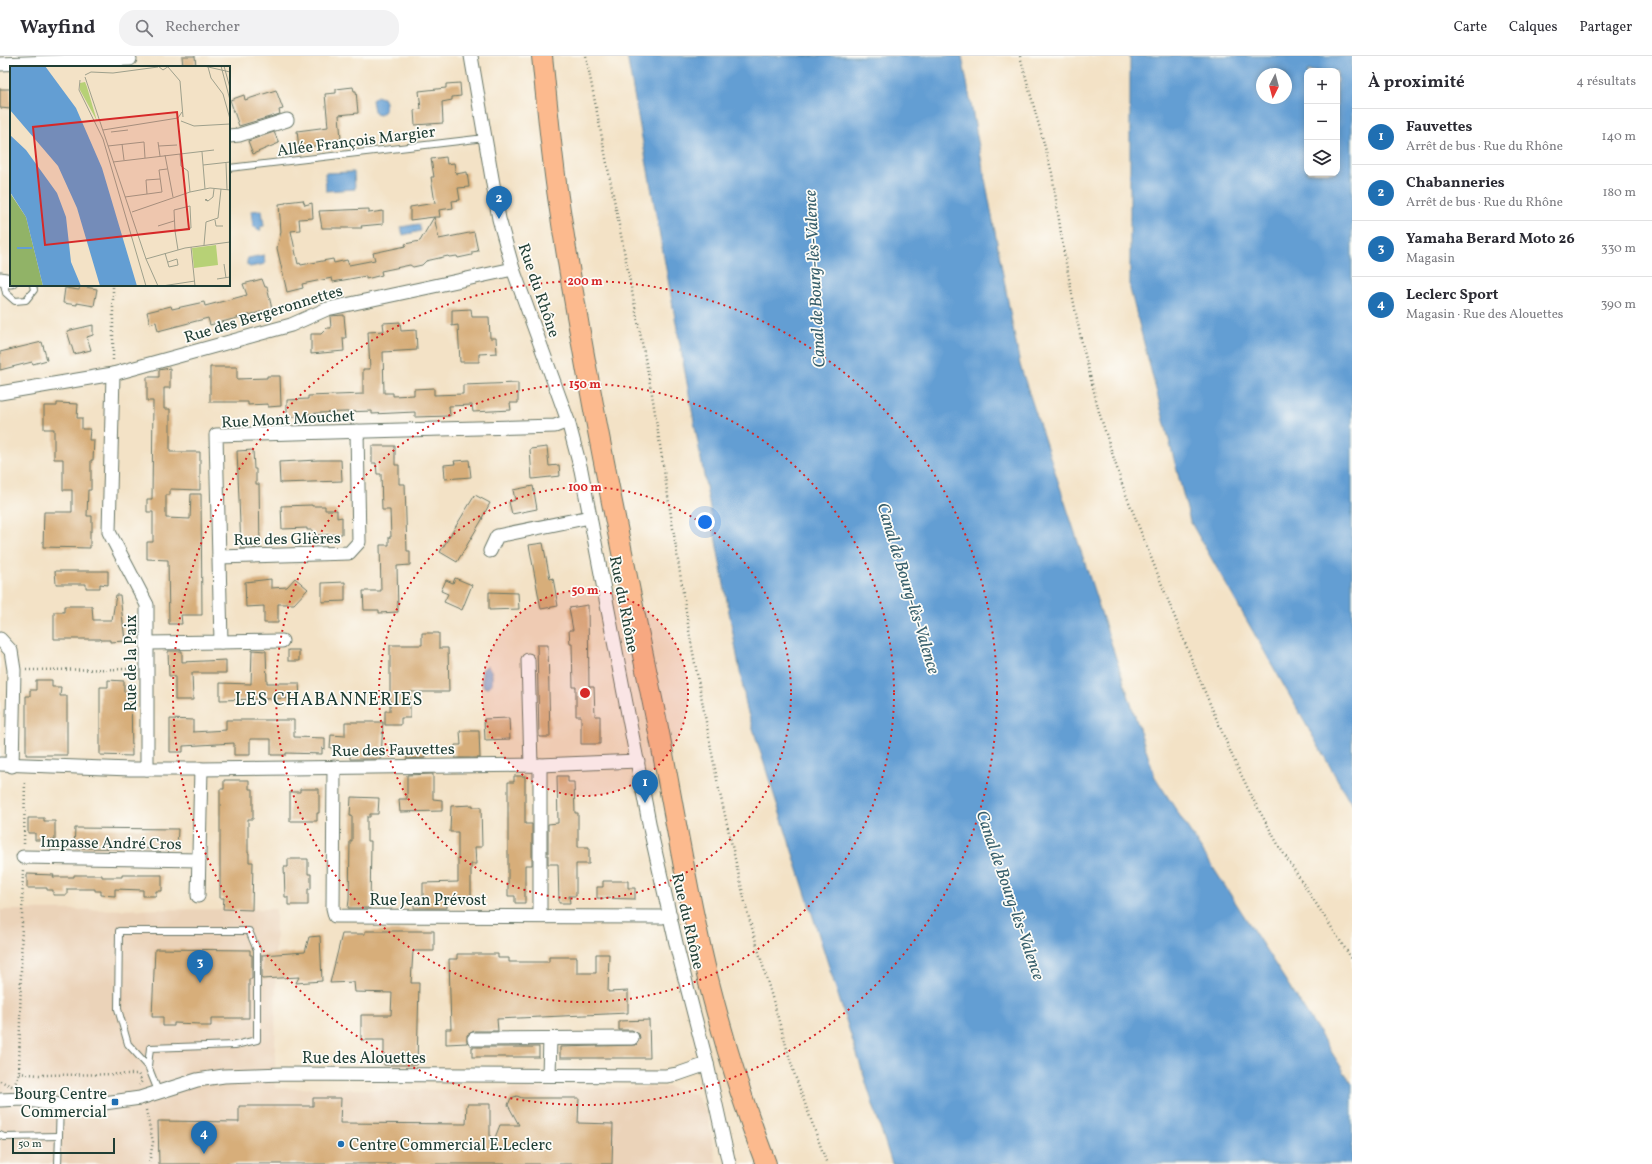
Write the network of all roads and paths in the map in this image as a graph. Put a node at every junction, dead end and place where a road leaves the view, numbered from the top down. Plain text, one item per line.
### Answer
1 (471, 56) edge
2 (542, 56) edge
3 (586, 56) edge
4 (1020, 56) edge
5 (130, 61) edge
6 (0, 64) edge
7 (287, 120) dead end
8 (230, 136) edge
9 (486, 138) junction
10 (230, 168) edge
11 (513, 270) junction
12 (5, 280) edge
13 (34, 286) edge
14 (113, 286) edge
15 (113, 374) junction
16 (0, 393) edge
17 (568, 421) junction
18 (357, 431) junction
19 (590, 518) junction
20 (490, 551) dead end
21 (219, 557) junction
22 (0, 639) edge
23 (282, 641) dead end
24 (221, 642) junction
25 (148, 643) junction
26 (528, 660) dead end
27 (148, 668) junction
28 (14, 670) junction
29 (638, 760) junction
30 (6, 765) edge
31 (536, 765) junction
32 (26, 766) junction
33 (334, 767) junction
34 (147, 769) junction
35 (201, 769) junction
36 (23, 857) junction
37 (199, 860) junction
38 (198, 896) dead end
39 (670, 915) junction
40 (540, 916) junction
41 (1352, 959) edge
42 (632, 1038) dead end
43 (474, 1039) dead end
44 (550, 1039) junction
45 (707, 1064) junction
46 (148, 1066) junction
47 (549, 1075) junction
48 (0, 1081) edge
49 (0, 1090) edge
50 (158, 1092) junction
51 (23, 1099) junction
52 (0, 1100) edge
53 (60, 1106) junction
54 (0, 1135) edge
55 (59, 1136) junction
56 (58, 1164) edge
57 (729, 1164) edge
58 (766, 1164) edge
59 (828, 1164) edge

1 - 9 street, Rue du Rhône
2 - 58 main road
3 - 59 path
4 - 41 path
5 - 6 street
7 - 8 street
9 - 10 lane, Allée François Margier
9 - 11 street, Rue du Rhône
11 - 15 street, Rue des Bergeronnettes
11 - 17 street, Rue du Rhône
12 - 13 lane
14 - 15 path
15 - 16 street, Rue des Bergeronnettes
15 - 25 street, Rue de la Paix
17 - 18 street, Rue Mont Mouchet
17 - 19 street, Rue du Rhône
18 - 21 street, Rue des Glières
18 - 21 street, Rue Mont Mouchet
19 - 20 street
19 - 29 street, Rue du Rhône
21 - 24 street, Rue Mont Mouchet
22 - 28 street
23 - 24 street
24 - 25 street
25 - 27 street, Rue de la Paix
26 - 31 street
27 - 28 path
27 - 34 street, Rue de la Paix
28 - 30 street
29 - 31 street, Rue des Fauvettes
29 - 39 street, Rue du Rhône
30 - 32 street, Rue des Fauvettes
31 - 33 street, Rue des Fauvettes
31 - 40 street
32 - 34 street, Rue des Fauvettes
32 - 36 path
33 - 35 street, Rue des Fauvettes
33 - 40 street, Rue Jean Prévost
34 - 35 street, Rue des Fauvettes
35 - 37 street, Impasse André Cros
36 - 37 street, Impasse André Cros
36 - 48 path
37 - 38 street, Impasse André Cros
39 - 40 street, Rue Jean Prévost
39 - 45 street, Rue du Rhône
42 - 44 street
43 - 44 street
44 - 47 street
45 - 47 street, Rue des Alouettes
45 - 57 street, Rue du Rhône
46 - 46 lane
46 - 50 lane
47 - 50 street, Rue des Alouettes
49 - 51 street
50 - 53 street, Rue des Alouettes
51 - 52 street
51 - 53 street, Rue des Alouettes
53 - 55 lane
54 - 55 lane
55 - 56 lane

